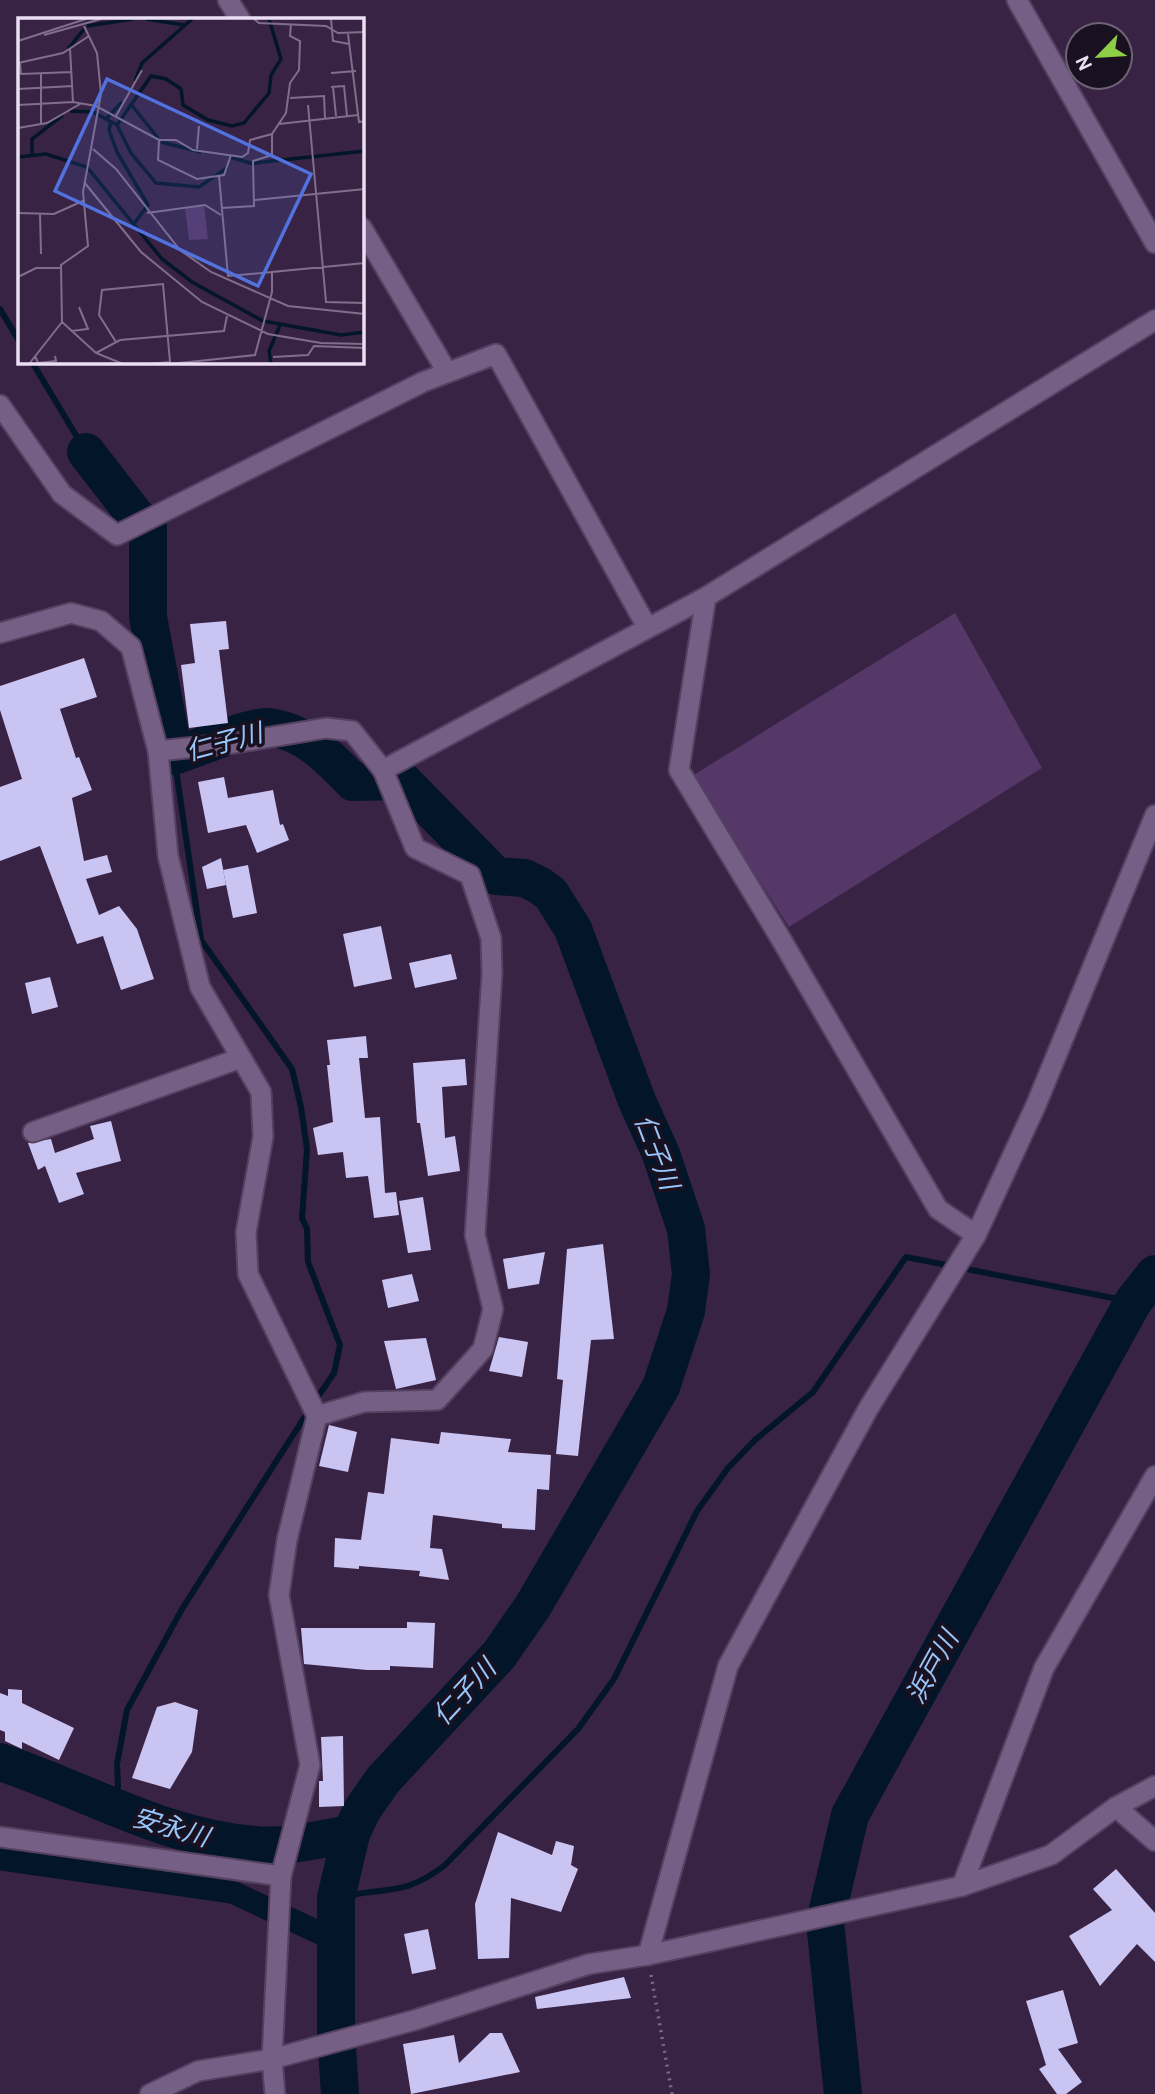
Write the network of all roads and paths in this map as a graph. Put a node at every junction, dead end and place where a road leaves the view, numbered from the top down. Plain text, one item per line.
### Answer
1 (228, 0) edge
2 (1017, 0) edge
3 (239, 18) edge
4 (364, 231) edge
5 (1155, 243) edge
6 (1155, 320) edge
7 (447, 372) junction
8 (0, 405) edge
9 (706, 597) junction
10 (647, 626) junction
11 (0, 633) edge
12 (158, 751) junction
13 (383, 770) junction
14 (1155, 816) edge
15 (241, 1058) junction
16 (33, 1132) dead end
17 (976, 1235) junction
18 (317, 1416) junction
19 (1155, 1476) edge
20 (1155, 1786) edge
21 (1116, 1807) junction
22 (0, 1837) edge
23 (1155, 1840) edge
24 (281, 1876) junction
25 (962, 1886) junction
26 (648, 1955) junction
27 (272, 2059) junction
28 (150, 2094) edge
29 (275, 2094) edge
30 (672, 2094) edge

1 - 3 street
2 - 5 street
4 - 7 street
6 - 9 street
7 - 8 street
7 - 10 street
9 - 10 street
9 - 17 street
10 - 13 street
11 - 12 street
12 - 13 street
12 - 15 street
13 - 18 street
14 - 17 street
15 - 16 street
15 - 18 street
17 - 26 street
18 - 24 street
19 - 25 street
20 - 21 street
21 - 23 street
21 - 25 street
22 - 24 street
24 - 27 street
25 - 26 street
26 - 27 street
26 - 30 path
27 - 28 street
27 - 29 street

